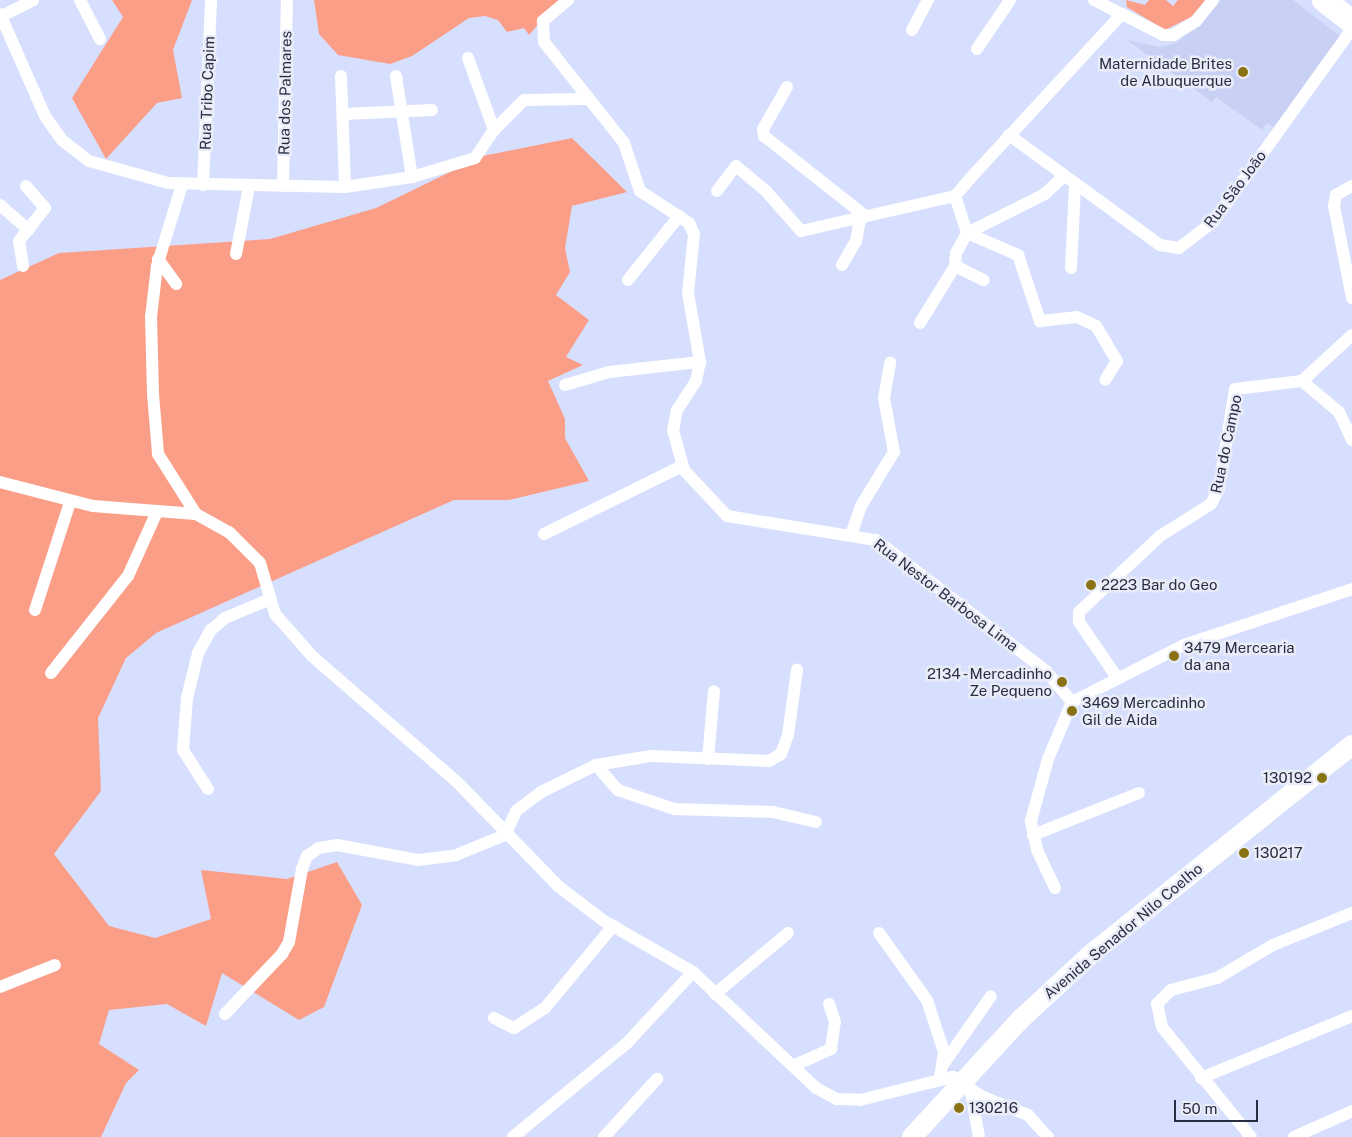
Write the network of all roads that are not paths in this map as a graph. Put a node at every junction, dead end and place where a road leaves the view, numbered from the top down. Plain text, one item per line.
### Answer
1 (33, 0) edge
2 (80, 0) edge
3 (210, 0) edge
4 (287, 0) edge
5 (568, 0) edge
6 (928, 0) edge
7 (1010, 0) edge
8 (1094, 0) edge
9 (1212, 0) edge
10 (1324, 0) edge
11 (1122, 14) junction
12 (1, 15) edge
13 (1352, 22) edge
14 (1352, 29) edge
15 (912, 30) dead end
16 (100, 39) dead end
17 (977, 49) dead end
18 (468, 58) dead end
19 (341, 76) dead end
20 (396, 76) dead end
21 (787, 87) dead end
22 (586, 100) junction
23 (432, 110) dead end
24 (402, 111) junction
25 (344, 114) junction
26 (494, 130) junction
27 (1011, 133) junction
28 (1064, 176) junction
29 (412, 177) junction
30 (182, 185) junction
31 (203, 185) junction
32 (26, 186) dead end
33 (249, 186) junction
34 (283, 186) junction
35 (1075, 186) junction
36 (1352, 186) edge
37 (345, 187) junction
38 (717, 191) dead end
39 (955, 196) junction
40 (0, 204) edge
41 (863, 215) junction
42 (679, 216) junction
43 (29, 230) junction
44 (967, 233) junction
45 (236, 254) dead end
46 (158, 259) junction
47 (23, 266) dead end
48 (842, 266) dead end
49 (955, 266) junction
50 (1071, 268) dead end
51 (628, 280) dead end
52 (984, 280) dead end
53 (176, 284) dead end
54 (1352, 298) edge
55 (920, 323) dead end
56 (1352, 335) edge
57 (700, 362) junction
58 (890, 362) dead end
59 (1104, 380) dead end
60 (1302, 381) junction
61 (565, 385) dead end
62 (1352, 440) edge
63 (682, 466) junction
64 (0, 482) edge
65 (70, 502) junction
66 (156, 514) junction
67 (196, 514) junction
68 (544, 534) dead end
69 (851, 535) junction
70 (1352, 589) edge
71 (268, 600) junction
72 (35, 610) dead end
73 (797, 670) dead end
74 (51, 673) dead end
75 (1116, 676) junction
76 (714, 691) dead end
77 (1072, 702) junction
78 (1352, 745) edge
79 (708, 759) junction
80 (596, 764) junction
81 (208, 789) dead end
82 (1139, 793) dead end
83 (816, 822) dead end
84 (504, 834) junction
85 (1033, 835) junction
86 (1055, 888) dead end
87 (1352, 913) edge
88 (613, 926) junction
89 (879, 933) dead end
90 (788, 934) dead end
91 (55, 965) dead end
92 (693, 972) junction
93 (0, 987) edge
94 (715, 994) junction
95 (991, 996) dead end
96 (829, 1004) dead end
97 (225, 1014) dead end
98 (1352, 1016) edge
99 (494, 1018) dead end
100 (793, 1066) junction
101 (941, 1072) junction
102 (1201, 1078) junction
103 (657, 1079) dead end
104 (966, 1084) junction
105 (1352, 1111) edge
106 (513, 1137) edge
107 (604, 1137) edge
108 (912, 1137) edge
109 (979, 1137) edge
110 (1048, 1137) edge
111 (1251, 1137) edge
112 (1294, 1137) edge

1 - 12 street
2 - 16 street
3 - 31 street, Rua Tribo Capim
4 - 34 street, Rua dos Palmares
5 - 22 street, Rua Nestor Barbosa Lima
6 - 15 street
7 - 17 street
8 - 11 street
9 - 11 street
10 - 13 highway
11 - 27 street
12 - 30 street
14 - 35 street, Rua São João
18 - 26 street
19 - 25 street
20 - 24 street
21 - 41 street
22 - 26 street
22 - 42 street, Rua Nestor Barbosa Lima
23 - 24 street
24 - 25 street
24 - 29 street
25 - 37 street
26 - 29 street
27 - 28 street, Rua São João
27 - 39 street
28 - 35 street, Rua São João
28 - 44 street
29 - 37 street
30 - 31 street
30 - 46 street
31 - 33 street
32 - 43 street
33 - 34 street
33 - 45 street
34 - 37 street
35 - 50 street
36 - 54 street
38 - 41 street
39 - 41 street
39 - 44 street
40 - 43 street
41 - 48 street
42 - 51 street
42 - 57 street, Rua Nestor Barbosa Lima
43 - 47 street
44 - 49 street
44 - 59 street
46 - 53 street
46 - 67 street
49 - 52 street
49 - 55 street
56 - 60 street
57 - 61 street
57 - 63 street, Rua Nestor Barbosa Lima
58 - 69 street
60 - 62 street
60 - 75 street, Rua do Campo
63 - 68 street
63 - 69 street, Rua Nestor Barbosa Lima
64 - 65 street
65 - 66 street
65 - 72 street
66 - 67 street
66 - 74 street
67 - 71 street
69 - 77 street, Rua Nestor Barbosa Lima
70 - 75 street
71 - 81 street
71 - 84 street
73 - 79 street
75 - 77 street
76 - 79 street
77 - 85 street
78 - 104 main road, Avenida Senador Nilo Coelho
79 - 80 street
80 - 83 street
80 - 84 street
82 - 85 street
84 - 88 street
84 - 97 street
85 - 86 street
87 - 102 street
88 - 92 street
88 - 99 street
89 - 101 street
90 - 94 street
91 - 93 street
92 - 94 street
92 - 106 street
94 - 100 street
95 - 101 street
96 - 100 street
98 - 102 street
100 - 101 street
101 - 104 street
102 - 111 street
103 - 107 street
104 - 108 main road, Avenida Senador Nilo Coelho
104 - 109 street
104 - 110 street
105 - 112 street

